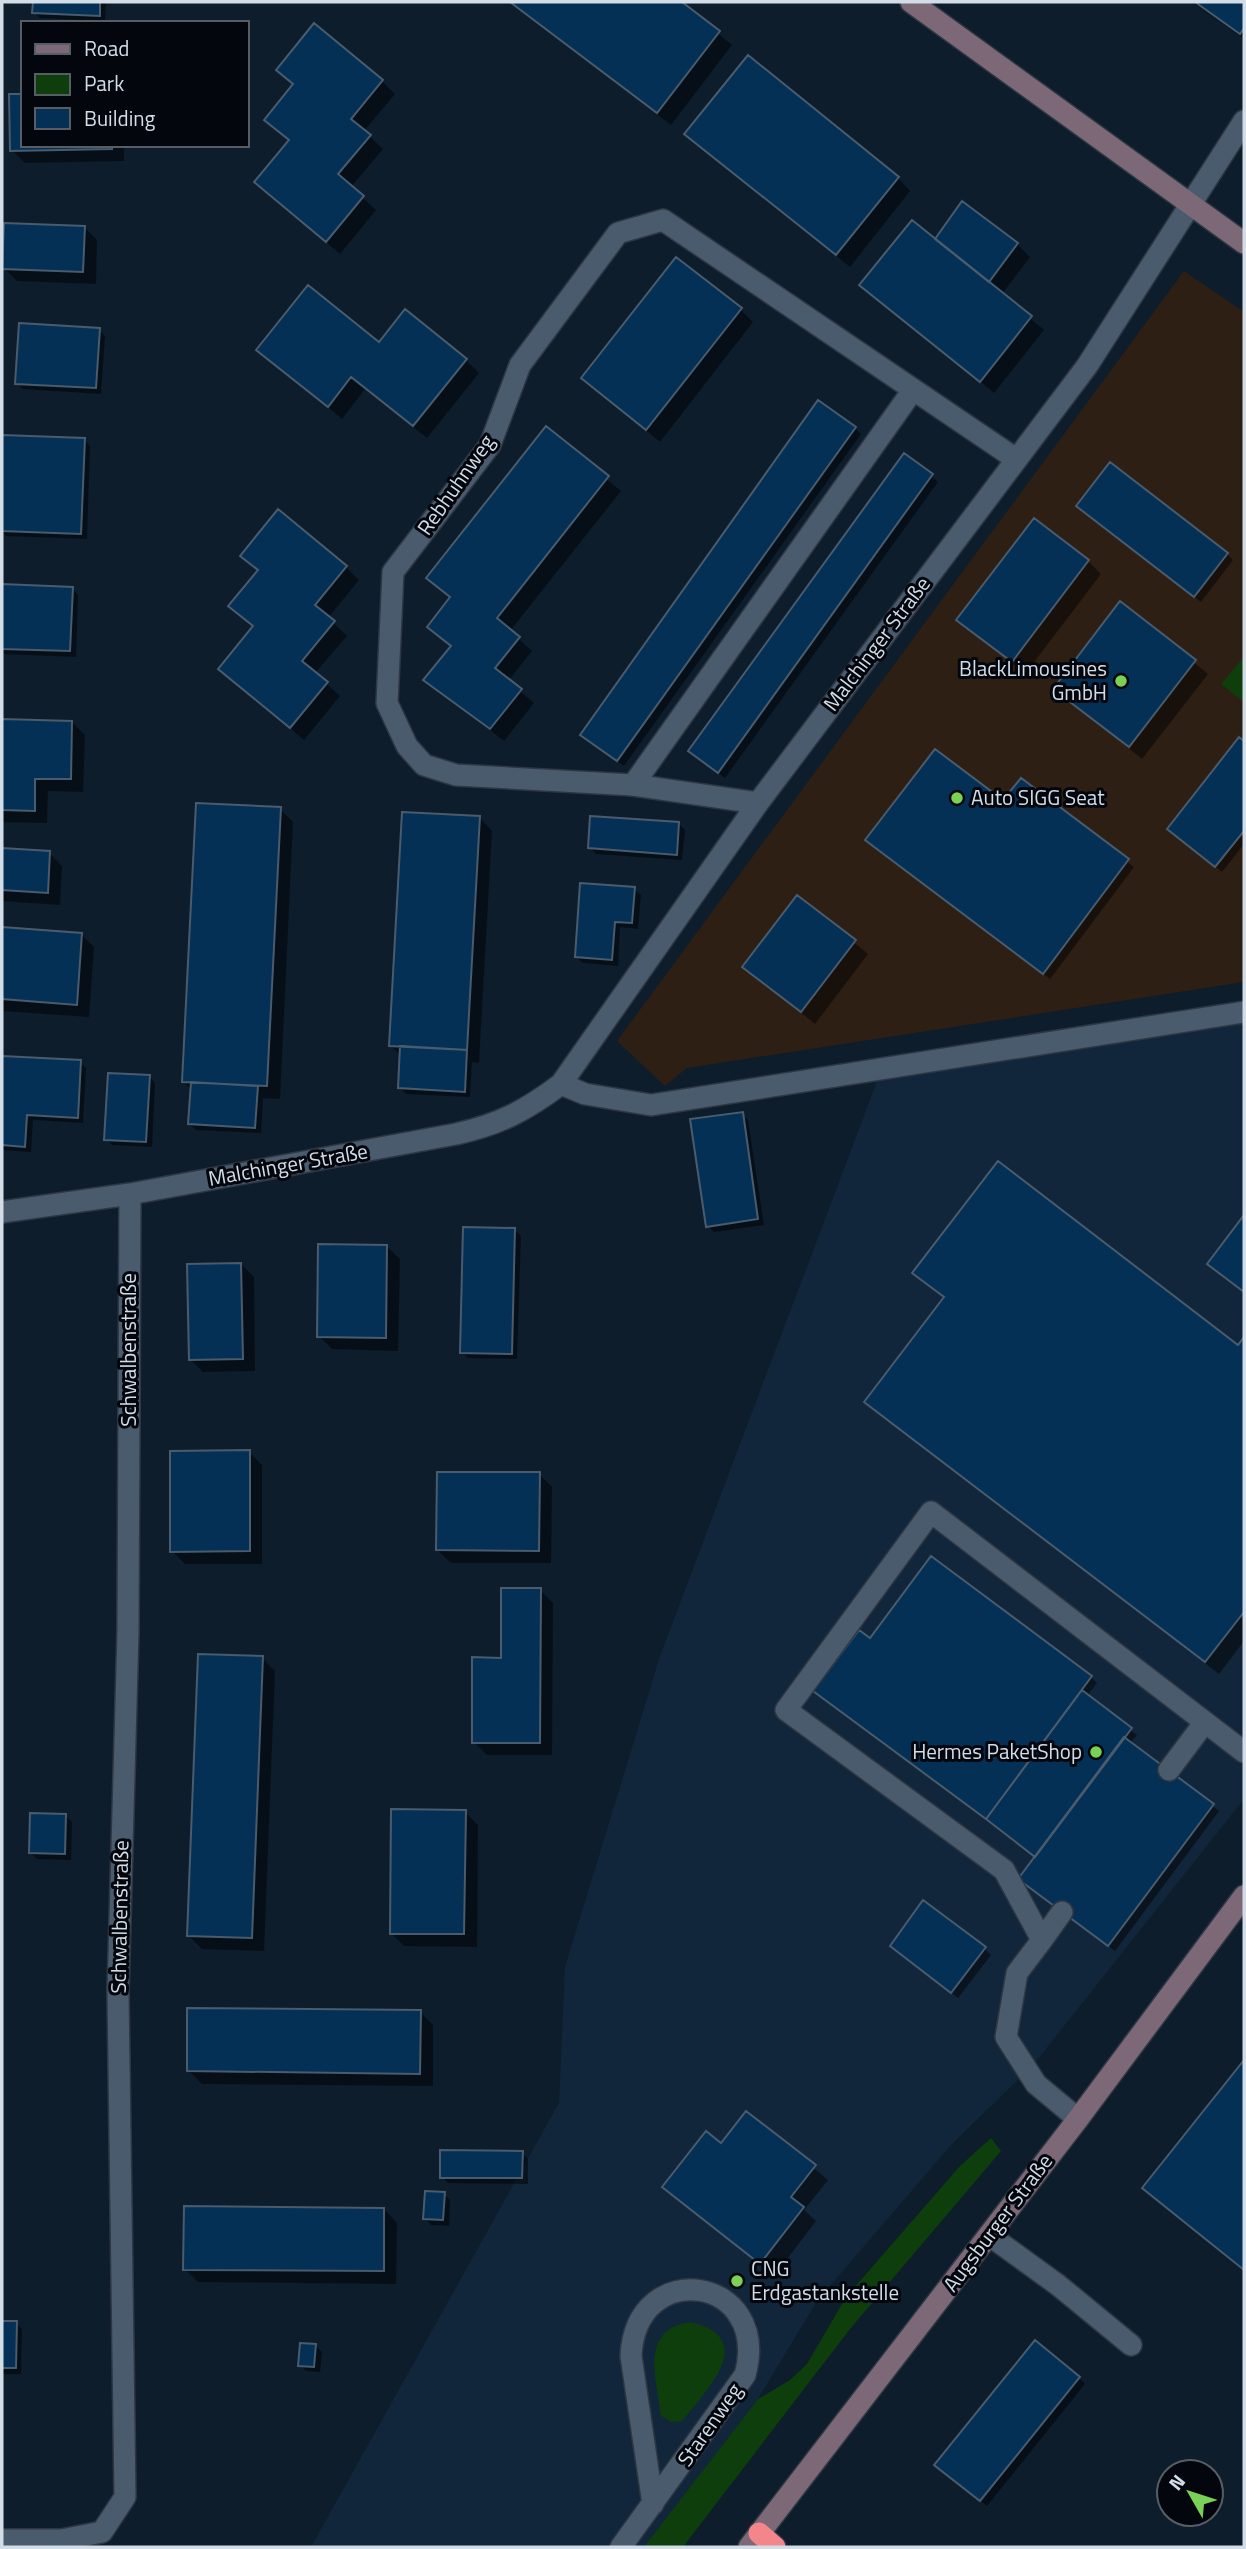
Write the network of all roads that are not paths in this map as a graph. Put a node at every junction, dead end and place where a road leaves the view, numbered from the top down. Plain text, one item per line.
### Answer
1 (911, 2) edge
2 (1244, 121) edge
3 (1190, 203) junction
4 (1244, 243) edge
5 (913, 390) junction
6 (1016, 459) junction
7 (633, 785) junction
8 (758, 803) junction
9 (1244, 1012) edge
10 (561, 1084) junction
11 (130, 1194) junction
12 (2, 1212) edge
13 (1205, 1722) junction
14 (1244, 1752) edge
15 (1169, 1770) dead end
16 (1244, 1896) edge
17 (1062, 1912) dead end
18 (1042, 1940) junction
19 (1078, 2119) junction
20 (989, 2235) junction
21 (1131, 2345) dead end
22 (653, 2504) junction
23 (2, 2540) edge
24 (754, 2540) edge
25 (621, 2547) edge
26 (775, 2547) edge

1 - 3 street
2 - 3 street, Malchinger Straße
3 - 4 street
3 - 6 street, Malchinger Straße
5 - 6 street, Rebhuhnweg
5 - 7 street
5 - 7 street, Rebhuhnweg
6 - 8 street, Malchinger Straße
7 - 8 street, Rebhuhnweg
8 - 10 street, Malchinger Straße
9 - 10 street
10 - 11 street, Malchinger Straße
11 - 12 street, Malchinger Straße
11 - 23 street, Schwalbenstraße
13 - 14 street
13 - 15 street
13 - 18 street
16 - 19 street, Augsburger Straße
17 - 18 street
18 - 19 street
19 - 20 street, Augsburger Straße
20 - 21 street
20 - 24 street, Augsburger Straße
22 - 22 street, Starenweg
22 - 25 street, Starenweg
24 - 26 highway

